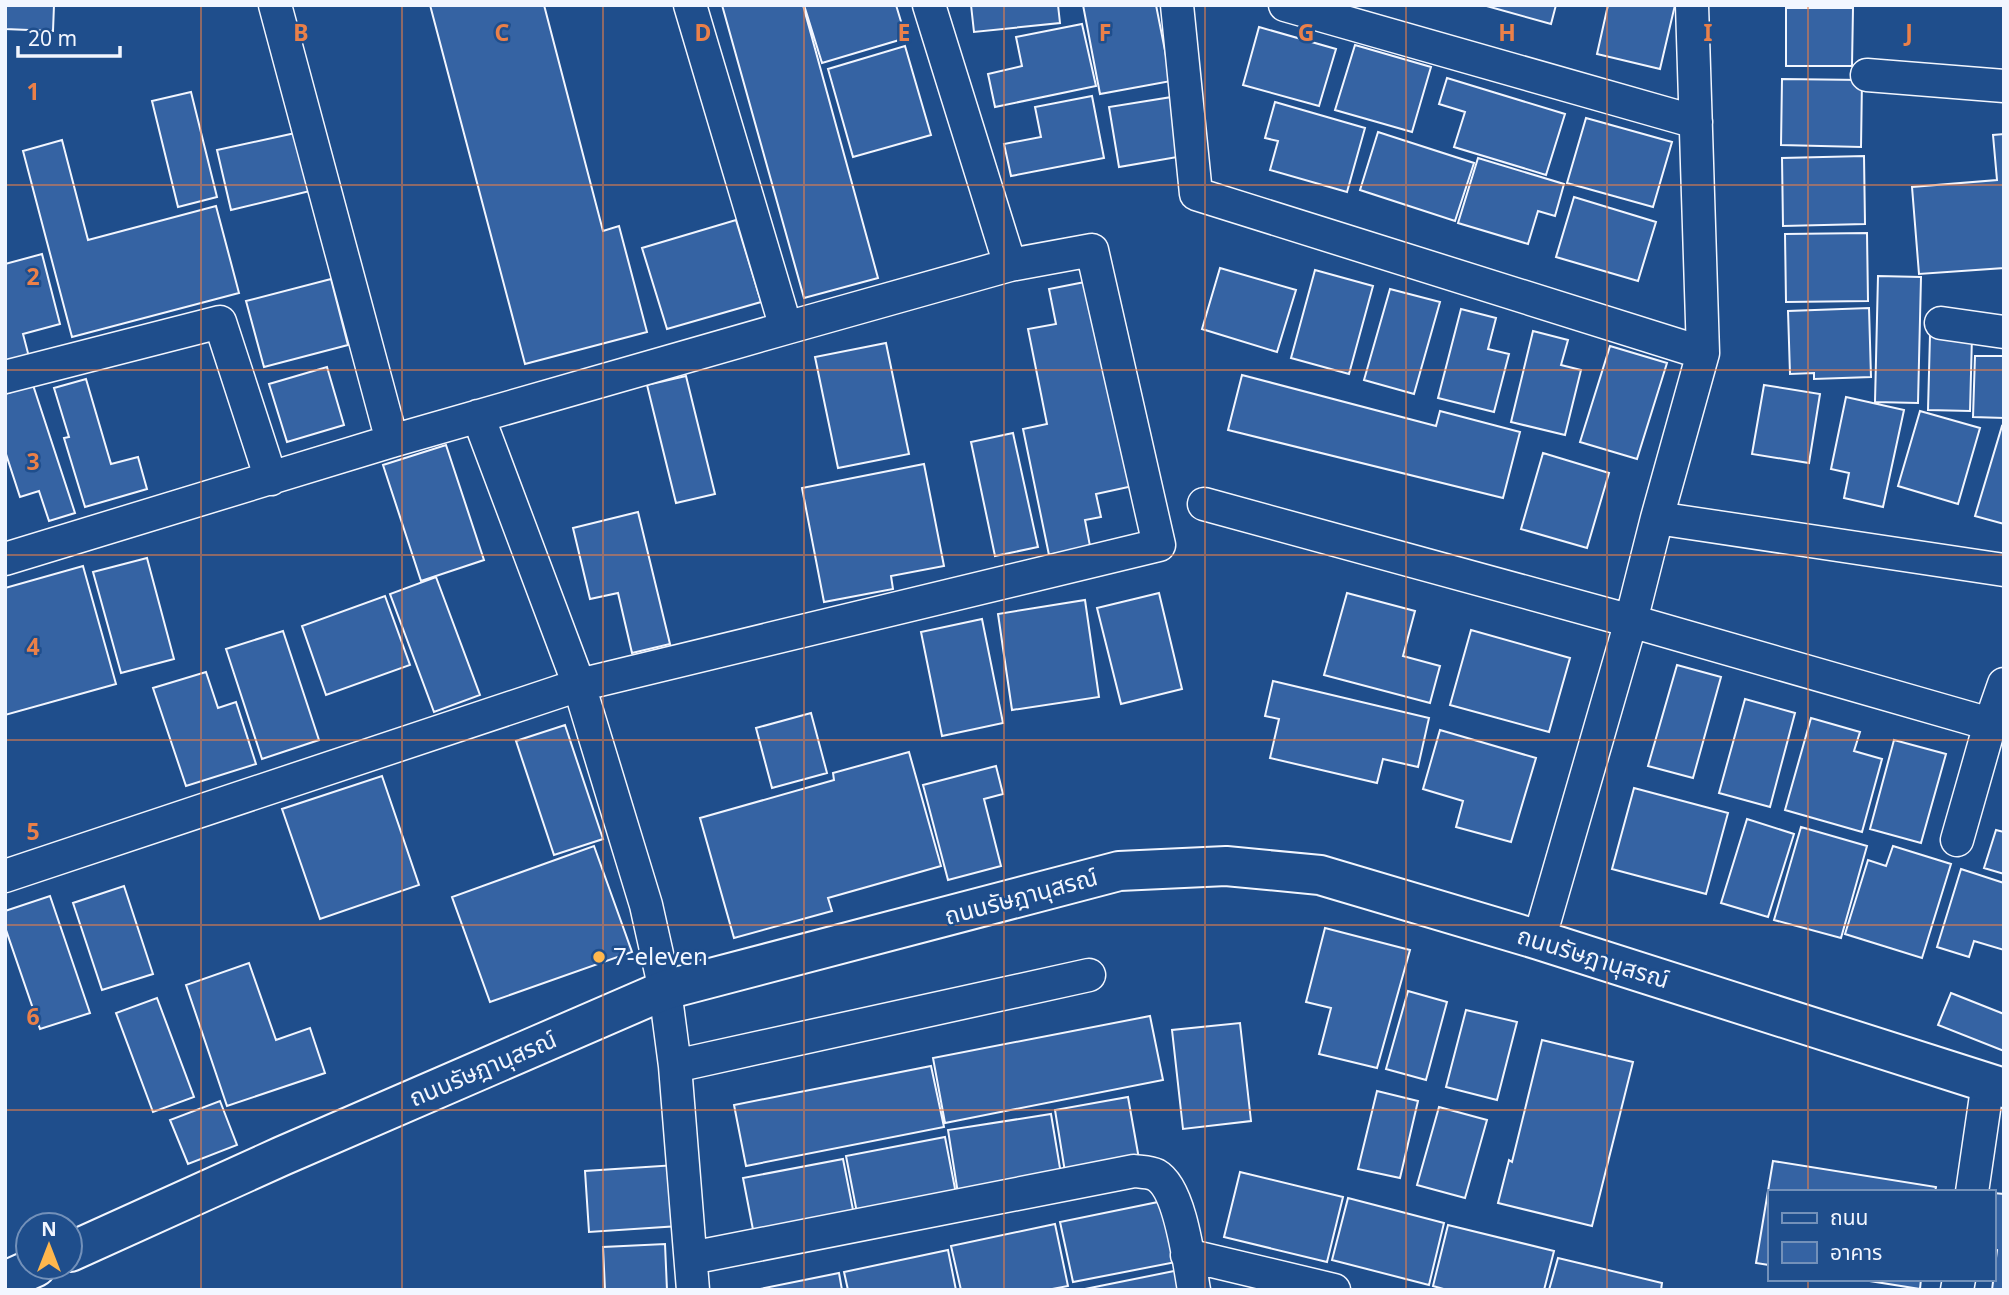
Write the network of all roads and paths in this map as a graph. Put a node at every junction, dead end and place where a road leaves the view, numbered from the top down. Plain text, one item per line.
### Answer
1 (275, 5) edge
2 (690, 5) edge
3 (929, 5) edge
4 (1177, 5) edge
5 (1285, 5) edge
6 (1692, 5) edge
7 (1867, 75) dead end
8 (2004, 86) edge
9 (1696, 122) junction
10 (1010, 265) junction
11 (1941, 323) dead end
12 (786, 328) junction
13 (2004, 332) edge
14 (1703, 353) junction
15 (5, 377) edge
16 (478, 416) junction
17 (392, 441) junction
18 (271, 479) junction
19 (1204, 504) dead end
20 (1657, 518) junction
21 (5, 559) edge
22 (2004, 570) edge
23 (1631, 621) junction
24 (2004, 684) edge
25 (579, 685) junction
26 (1990, 724) junction
27 (1957, 839) dead end
28 (5, 876) edge
29 (1539, 940) junction
30 (1089, 975) dead end
31 (665, 990) junction
32 (675, 1066) junction
33 (1996, 1085) edge
34 (1972, 1190) edge
35 (84, 1246) edge
36 (1188, 1255) junction
37 (691, 1258) junction
38 (693, 1290) edge
39 (1194, 1290) edge
40 (1334, 1290) edge

1 - 17 street
2 - 12 street
3 - 10 street
4 - 14 street
5 - 9 street
6 - 9 street
7 - 8 street
9 - 14 street
10 - 12 street
10 - 25 street
11 - 13 street
12 - 16 street
14 - 20 street
15 - 18 street
16 - 17 street
16 - 25 street
17 - 18 street
18 - 21 street
19 - 23 street
20 - 22 street
20 - 23 street
23 - 26 street
23 - 29 street
24 - 26 street
25 - 28 street
25 - 31 street
26 - 27 street
29 - 31 street, ถนนรัษฎานุสรณ์
29 - 33 street, ถนนรัษฎานุสรณ์
30 - 32 street
31 - 32 street
31 - 35 street, ถนนรัษฎานุสรณ์
32 - 37 street
33 - 34 street
36 - 37 street
36 - 39 street
36 - 40 street
37 - 38 street

